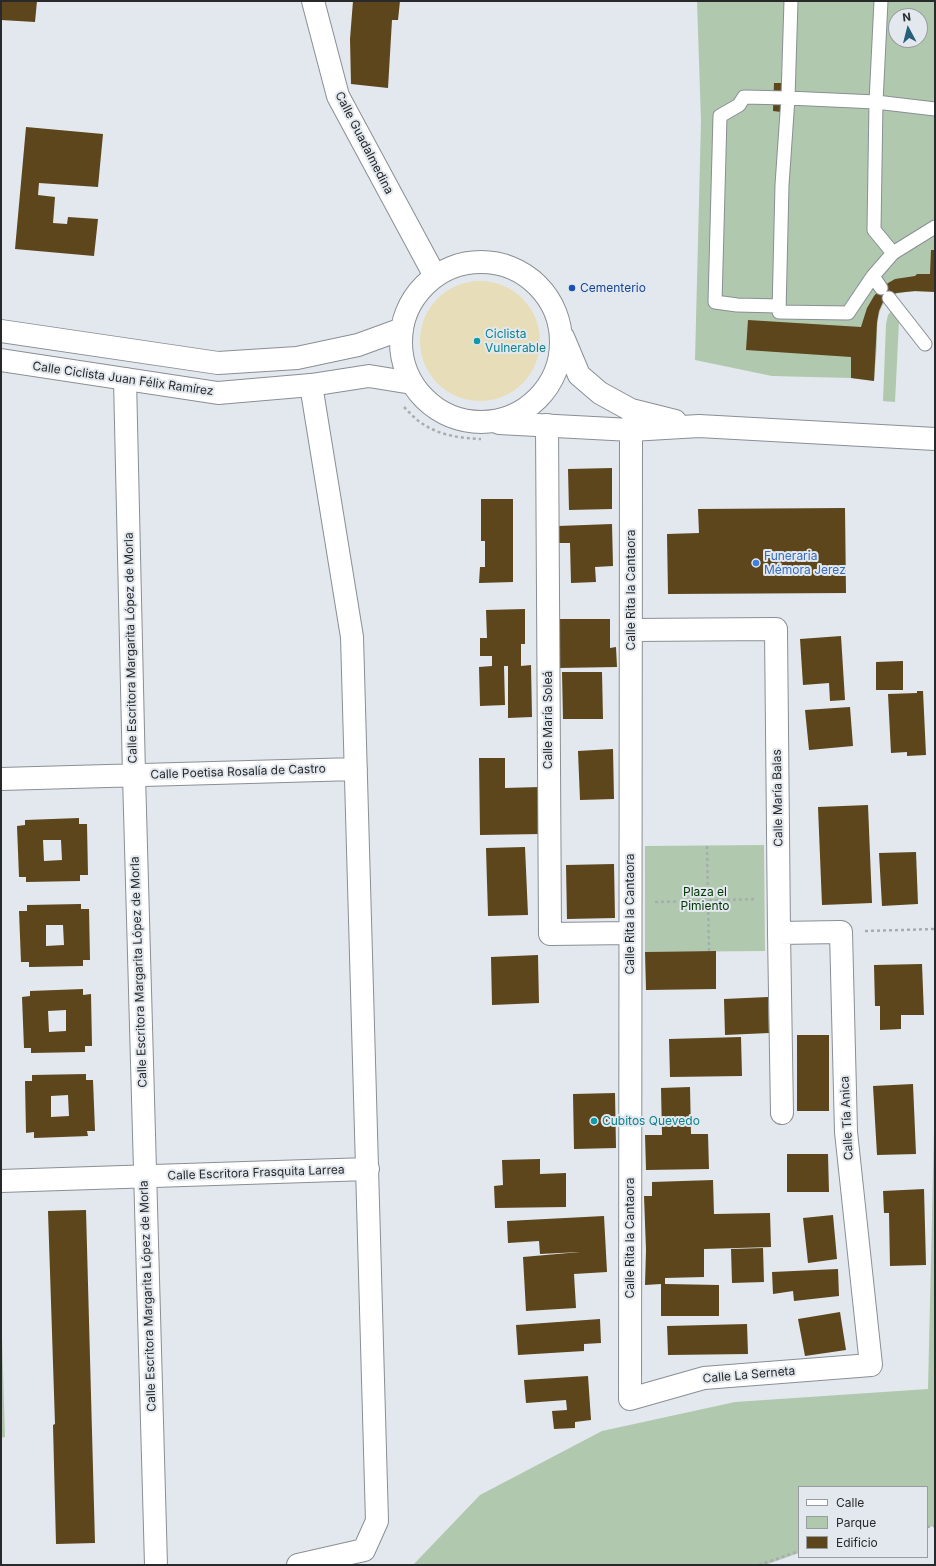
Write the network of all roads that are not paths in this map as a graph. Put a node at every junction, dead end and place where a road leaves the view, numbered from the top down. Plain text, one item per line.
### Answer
1 (313, 1) edge
2 (791, 1) edge
3 (881, 1) edge
4 (788, 98) junction
5 (876, 102) junction
6 (935, 109) edge
7 (935, 227) edge
8 (893, 253) junction
9 (435, 276) junction
10 (873, 276) junction
11 (779, 306) junction
12 (402, 329) junction
13 (1, 331) edge
14 (562, 334) junction
15 (925, 344) dead end
16 (1, 360) edge
17 (125, 379) junction
18 (412, 383) junction
19 (311, 385) junction
20 (546, 425) junction
21 (699, 426) junction
22 (631, 430) junction
23 (486, 431) junction
24 (935, 439) edge
25 (631, 630) junction
26 (356, 769) junction
27 (134, 775) junction
28 (1, 779) edge
29 (630, 933) junction
30 (779, 933) junction
31 (782, 1113) dead end
32 (368, 1169) junction
33 (144, 1177) junction
34 (1, 1181) edge
35 (871, 1365) joint
36 (630, 1399) joint
37 (156, 1565) edge
38 (298, 1565) edge

1 - 9 street, Calle Guadalmedina
2 - 4 lane
3 - 5 lane
4 - 5 lane
4 - 11 lane
4 - 11 lane
5 - 6 lane
5 - 8 lane
7 - 8 lane
8 - 10 lane
9 - 12 street
9 - 14 street
10 - 11 lane
10 - 15 lane
12 - 13 street
12 - 18 street
14 - 21 street
14 - 23 street
16 - 17 street, Calle Ciclista Juan Félix Ramírez
17 - 19 street, Calle Ciclista Juan Félix Ramírez
17 - 27 street, Calle Escritora Margarita López de Morla
18 - 19 street, Calle Ciclista Juan Félix Ramírez
18 - 23 street
19 - 26 street
20 - 22 street
20 - 23 street
20 - 29 street, Calle María Soleá
21 - 22 street
21 - 24 street
22 - 25 street, Calle Rita la Cantaora
25 - 29 street, Calle Rita la Cantaora
25 - 30 street, Calle María Balas
26 - 27 street, Calle Poetisa Rosalía de Castro
26 - 32 street
27 - 28 street, Calle Poetisa Rosalía de Castro
27 - 33 street, Calle Escritora Margarita López de Morla
29 - 36 street, Calle Rita la Cantaora
30 - 31 street, Calle María Balas
30 - 35 street, Calle Tía Anica
32 - 33 street, Calle Escritora Frasquita Larrea
32 - 38 street
33 - 34 street, Calle Escritora Frasquita Larrea
33 - 37 street, Calle Escritora Margarita López de Morla
35 - 36 street, Calle La Serneta

